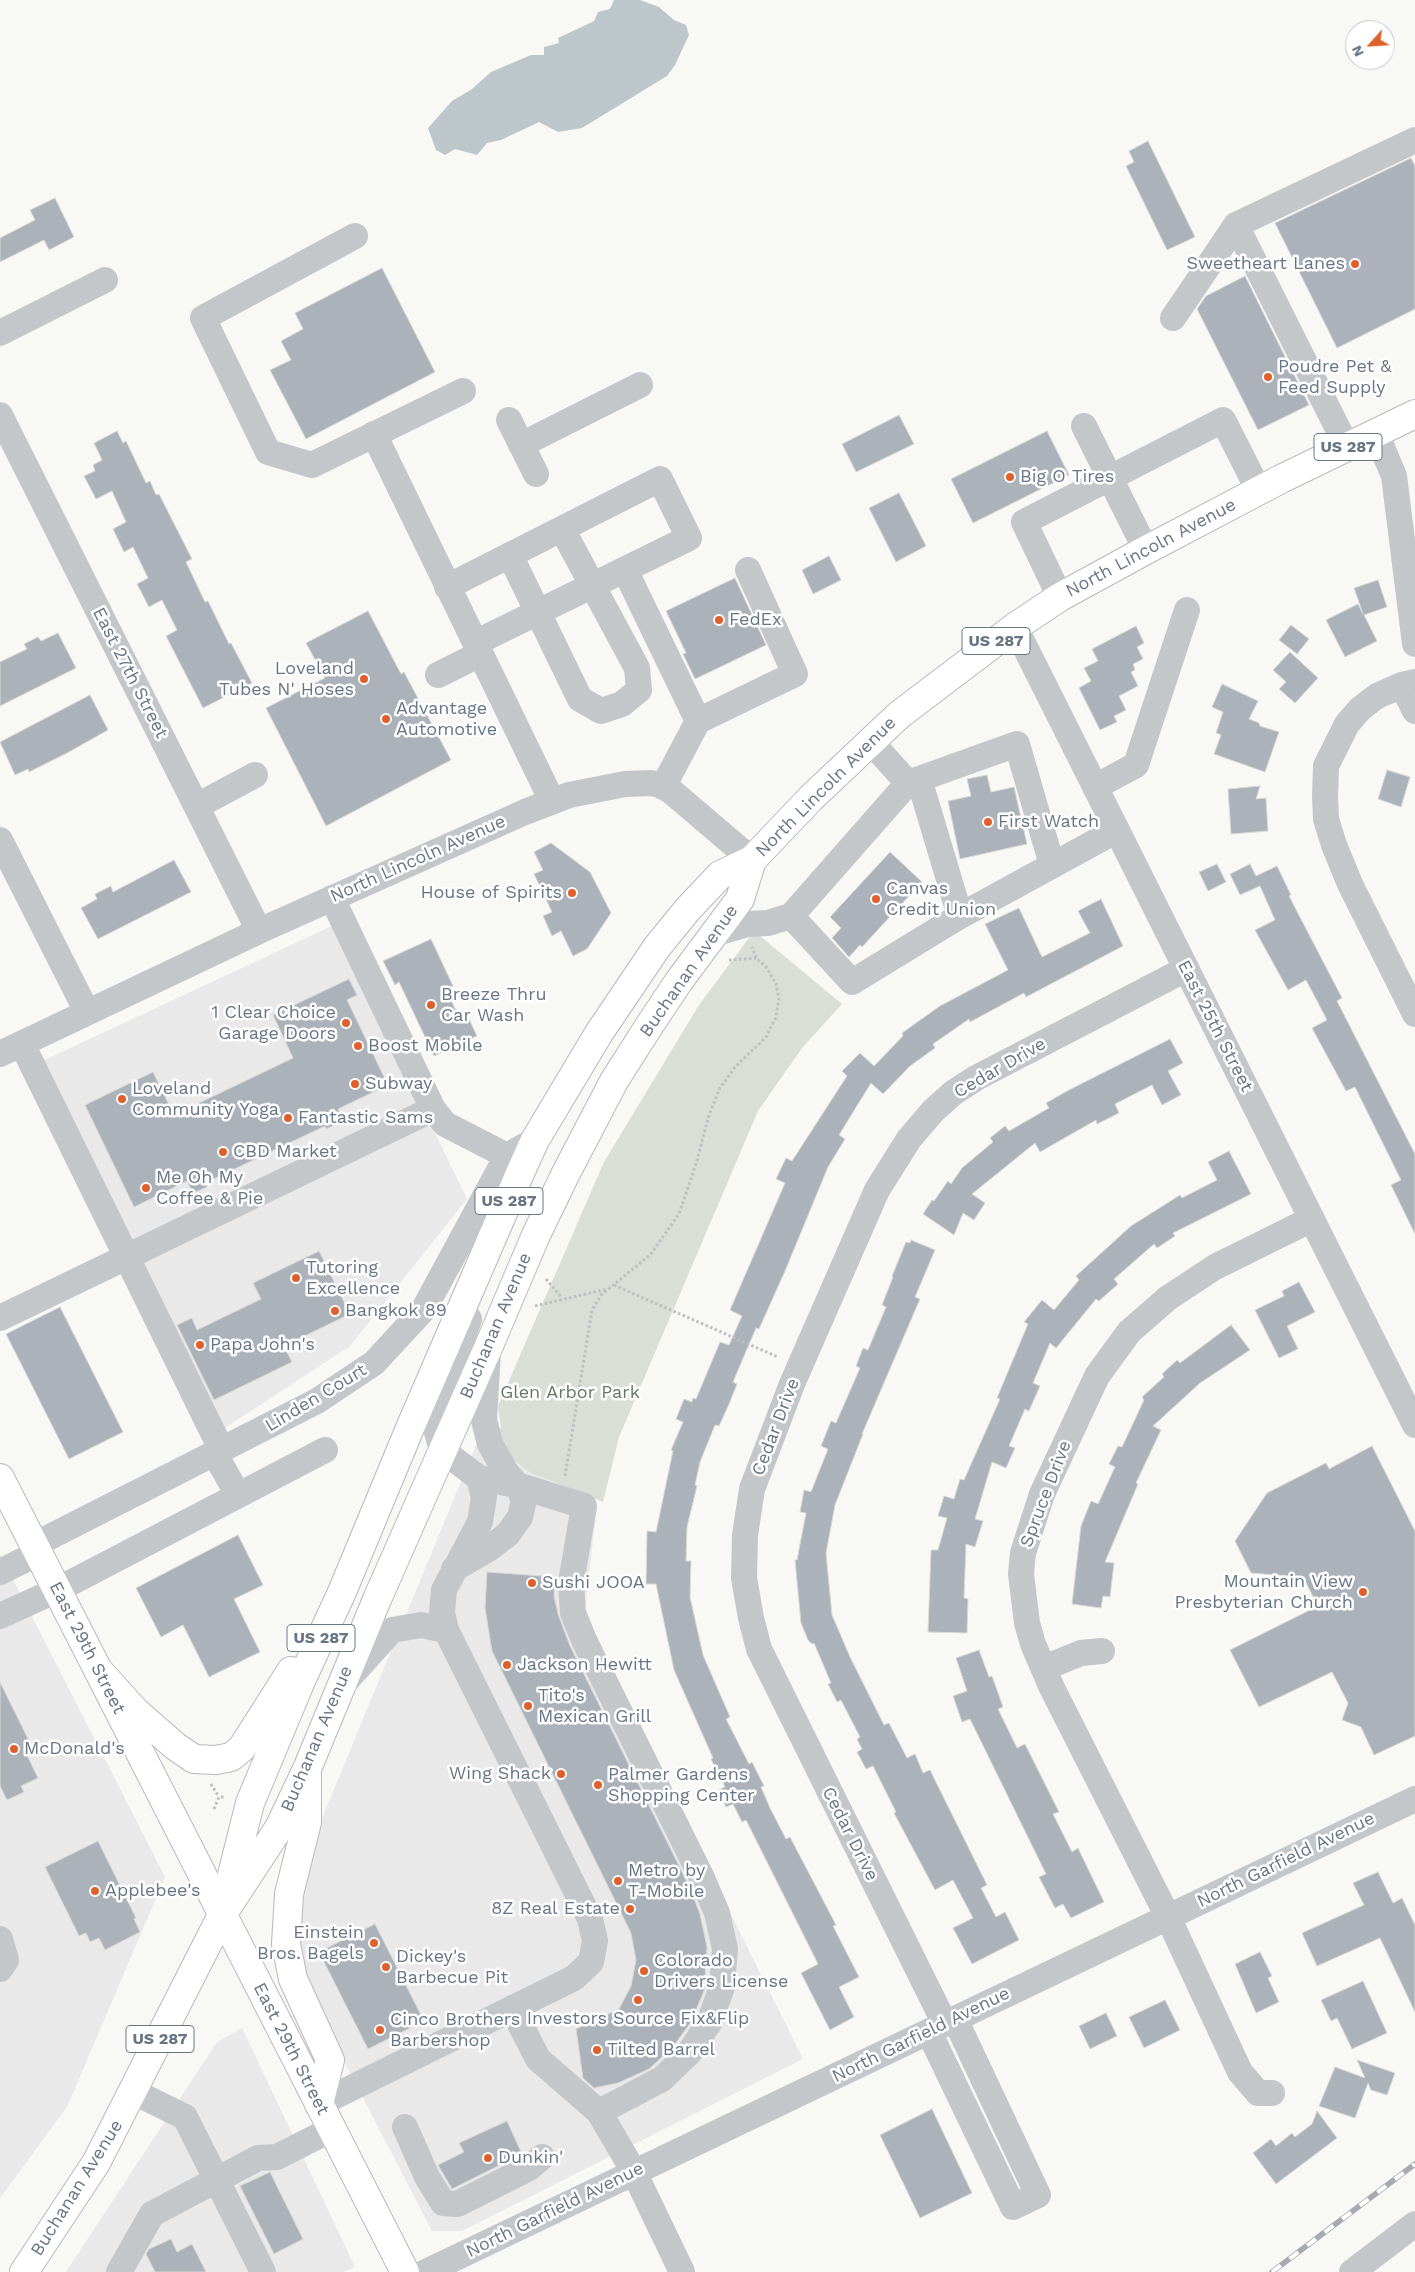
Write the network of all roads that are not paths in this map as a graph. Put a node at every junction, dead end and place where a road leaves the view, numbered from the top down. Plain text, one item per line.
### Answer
1 (1415, 140) edge
2 (1236, 225) junction
3 (355, 236) dead end
4 (105, 280) dead end
5 (1173, 318) dead end
6 (0, 333) edge
7 (640, 385) dead end
8 (463, 390) dead end
9 (1415, 414) edge
10 (0, 415) edge
11 (509, 420) dead end
12 (1084, 426) dead end
13 (1376, 433) junction
14 (374, 434) junction
15 (521, 445) junction
16 (1348, 447) junction
17 (536, 474) dead end
18 (1110, 478) junction
19 (1259, 491) junction
20 (562, 529) junction
21 (1146, 550) junction
22 (510, 555) junction
23 (625, 570) junction
24 (748, 570) dead end
25 (592, 586) junction
26 (448, 587) junction
27 (1060, 597) junction
28 (1187, 610) dead end
29 (538, 612) junction
30 (1015, 627) junction
31 (1415, 644) edge
32 (478, 649) junction
33 (438, 675) dead end
34 (1409, 683) edge
35 (1415, 711) edge
36 (698, 721) junction
37 (871, 742) junction
38 (256, 775) dead end
39 (914, 781) junction
40 (663, 787) junction
41 (1095, 787) junction
42 (552, 801) junction
43 (197, 806) junction
44 (1117, 830) junction
45 (0, 840) edge
46 (752, 860) junction
47 (1052, 865) junction
48 (332, 898) junction
49 (791, 916) junction
50 (960, 916) junction
51 (259, 931) junction
52 (713, 934) junction
53 (1186, 969) junction
54 (88, 1012) junction
55 (1415, 1014) edge
56 (11, 1049) edge
57 (433, 1109) junction
58 (536, 1140) junction
59 (508, 1156) junction
60 (508, 1202) junction
61 (1312, 1219) junction
62 (127, 1257) junction
63 (0, 1318) edge
64 (488, 1348) junction
65 (1415, 1425) edge
66 (325, 1450) dead end
67 (442, 1450) junction
68 (218, 1453) junction
69 (0, 1478) edge
70 (480, 1478) junction
71 (517, 1485) junction
72 (238, 1495) junction
73 (36, 1549) junction
74 (453, 1569) junction
75 (0, 1572) edge
76 (57, 1590) junction
77 (342, 1592) junction
78 (0, 1616) edge
79 (446, 1630) junction
80 (1102, 1651) dead end
81 (1044, 1668) junction
82 (98, 1670) junction
83 (341, 1686) junction
84 (307, 1768) junction
85 (1415, 1799) edge
86 (222, 1915) junction
87 (1168, 1917) junction
88 (0, 1939) edge
89 (0, 1969) edge
90 (512, 2008) junction
91 (943, 2025) junction
92 (134, 2092) junction
93 (1272, 2094) dead end
94 (319, 2104) junction
95 (599, 2112) junction
96 (405, 2127) dead end
97 (332, 2129) junction
98 (542, 2157) dead end
99 (634, 2172) junction
100 (216, 2180) junction
101 (1415, 2224) edge
102 (24, 2272) edge
103 (119, 2272) edge
104 (263, 2272) edge
105 (405, 2272) edge
106 (426, 2272) edge
107 (682, 2272) edge
108 (1352, 2272) edge

1 - 2 street
2 - 5 street
2 - 16 street
3 - 14 street
4 - 6 street
7 - 15 street
8 - 14 street
9 - 13 main road, North Lincoln Avenue / US 287
10 - 43 street, East 27th Street
11 - 15 street
12 - 18 street
13 - 16 main road, North Lincoln Avenue / US 287
13 - 31 street
14 - 26 street
15 - 17 street
16 - 19 main road, North Lincoln Avenue / US 287
18 - 19 street
18 - 21 street
18 - 27 street
19 - 21 main road, North Lincoln Avenue / US 287
20 - 22 street
20 - 23 street
20 - 25 street
21 - 27 main road, North Lincoln Avenue / US 287
22 - 26 street
22 - 29 street
23 - 25 street
23 - 36 street
24 - 36 street
25 - 29 street
25 - 29 street
26 - 32 street
27 - 30 main road, North Lincoln Avenue / US 287
28 - 41 street
29 - 32 street
30 - 37 main road, North Lincoln Avenue / US 287
30 - 41 street, East 25th Street
32 - 33 street
32 - 42 street
34 - 35 street
34 - 55 street
36 - 40 street
37 - 39 street
37 - 46 main road, North Lincoln Avenue / US 287
38 - 43 street
39 - 47 street
39 - 49 street
39 - 50 street
40 - 42 street, North Lincoln Avenue
40 - 46 street, North Lincoln Avenue
41 - 44 street, East 25th Street
42 - 48 street, North Lincoln Avenue
43 - 51 street, East 27th Street
44 - 47 street
44 - 53 street, East 25th Street
45 - 54 street
46 - 52 main road, Buchanan Avenue / US 287
46 - 58 main road, Buchanan Avenue / US 287
47 - 50 street
48 - 51 street, North Lincoln Avenue
48 - 57 street
49 - 50 street
49 - 52 street
51 - 54 street, North Lincoln Avenue
52 - 64 main road, Buchanan Avenue / US 287
53 - 61 street, East 25th Street
53 - 91 street, Cedar Drive
54 - 56 street, North Lincoln Avenue
56 - 62 street
57 - 59 street
57 - 62 street
58 - 59 street
58 - 60 main road, Buchanan Avenue / US 287
59 - 68 street, Linden Court
60 - 67 street
60 - 77 main road, Buchanan Avenue / US 287
61 - 65 street, East 25th Street
61 - 81 street, Spruce Drive
62 - 63 street
62 - 68 street
64 - 67 main road, Buchanan Avenue / US 287
64 - 71 street
66 - 72 street
67 - 70 street
67 - 83 main road, Buchanan Avenue / US 287
68 - 72 street
68 - 73 street, Linden Court
69 - 73 main road, East 29th Street
70 - 71 street
70 - 74 street
71 - 74 street
71 - 95 street
72 - 76 street
73 - 75 street, Linden Court
73 - 76 main road, East 29th Street
74 - 79 street
76 - 78 street
76 - 82 main road, East 29th Street
77 - 82 main road
77 - 86 main road, Buchanan Avenue / US 287
79 - 83 street
79 - 90 street
80 - 81 street
81 - 87 street, Spruce Drive
82 - 86 main road, East 29th Street
83 - 84 main road, Buchanan Avenue / US 287
84 - 86 main road, Buchanan Avenue / US 287
84 - 94 main road
85 - 87 street, North Garfield Avenue
86 - 92 main road, Buchanan Avenue / US 287
86 - 94 main road, East 29th Street
87 - 91 street, North Garfield Avenue
87 - 93 street, Spruce Drive
88 - 89 street
90 - 94 street
90 - 95 street
91 - 91 street
91 - 99 street, North Garfield Avenue
92 - 100 street
92 - 102 main road, Buchanan Avenue / US 287
94 - 97 main road, East 29th Street
95 - 99 street
96 - 98 street
97 - 100 street
97 - 105 main road, East 29th Street
99 - 106 street, North Garfield Avenue
99 - 107 street
100 - 103 street
100 - 104 street
101 - 108 street

